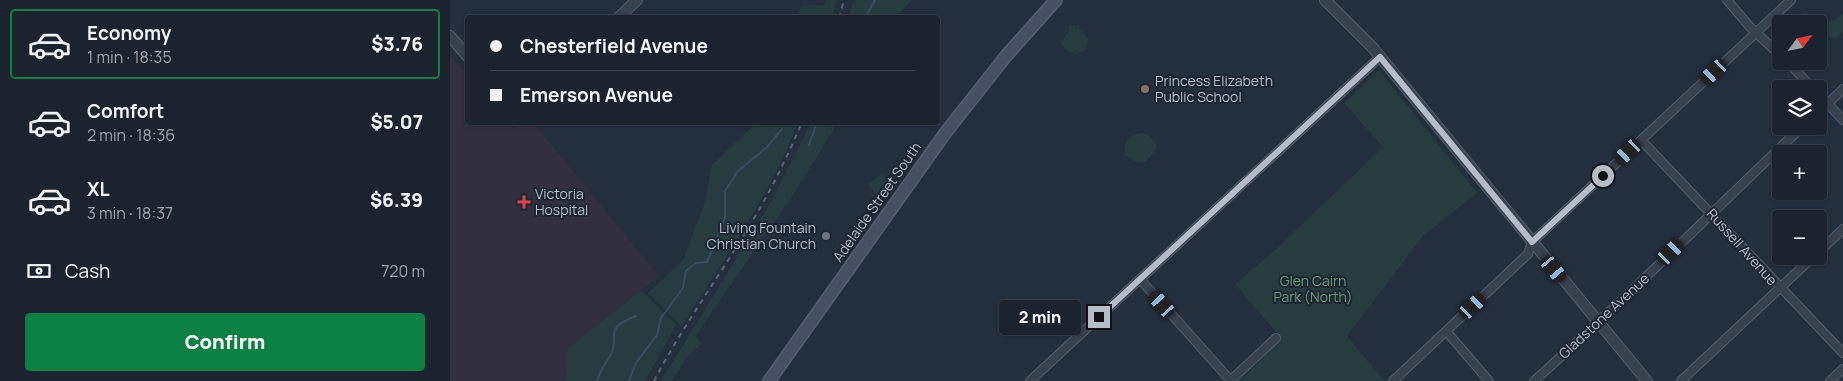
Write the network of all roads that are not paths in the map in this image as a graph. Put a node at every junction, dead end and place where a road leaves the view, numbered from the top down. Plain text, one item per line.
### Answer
1 (637, 0) edge
2 (1056, 0) edge
3 (1325, 0) edge
4 (1727, 0) edge
5 (1791, 0) edge
6 (621, 15) edge
7 (1757, 31) junction
8 (450, 36) edge
9 (1772, 47) edge
10 (465, 54) edge
11 (1380, 57) junction
12 (1795, 70) edge
13 (1805, 80) edge
14 (1843, 89) edge
15 (1828, 104) joint
16 (1843, 120) edge
17 (1793, 135) edge
18 (1641, 140) junction
19 (1711, 212) junction
20 (1843, 229) edge
21 (1532, 242) junction
22 (1827, 244) edge
23 (1805, 265) edge
24 (1140, 279) junction
25 (1780, 289) junction
26 (1599, 323) junction
27 (1446, 331) junction
28 (1276, 338) dead end
29 (1843, 353) edge
30 (1843, 369) edge
31 (769, 381) edge
32 (1030, 381) edge
33 (1230, 381) edge
34 (1393, 381) edge
35 (1489, 381) edge
36 (1534, 381) edge
37 (1647, 381) edge
38 (1681, 381) edge
39 (1830, 381) edge

1 - 6 street
2 - 31 main road, Adelaide Street South
3 - 11 street
4 - 7 street
5 - 7 street
7 - 9 street
7 - 18 street
8 - 10 street
11 - 21 street
11 - 24 street
12 - 13 street
14 - 15 street
15 - 16 street
17 - 19 street, Gladstone Avenue
18 - 19 street, Russell Avenue
18 - 21 street
19 - 25 street, Russell Avenue
19 - 26 street, Gladstone Avenue
20 - 22 street
21 - 26 street
21 - 27 street
23 - 25 street
24 - 32 street
24 - 33 street
25 - 29 street, Russell Avenue
25 - 38 street
26 - 36 street, Gladstone Avenue
26 - 37 street
27 - 34 street
27 - 35 street
28 - 33 street
30 - 39 street

